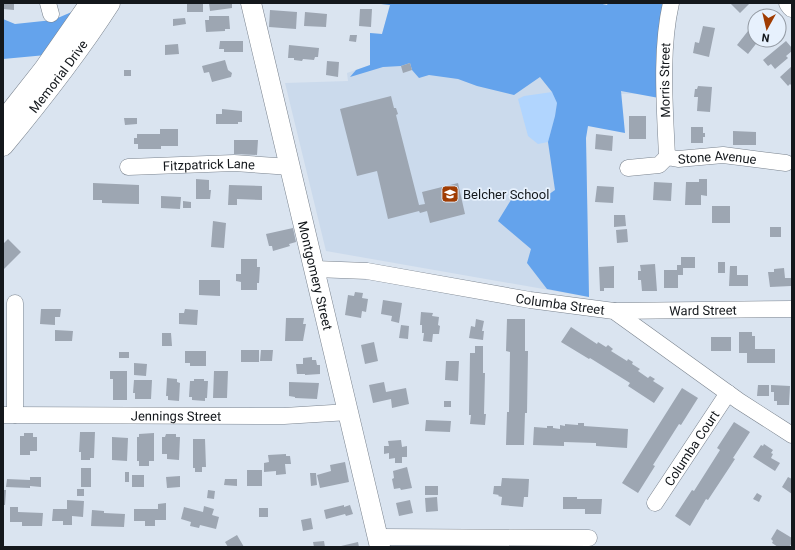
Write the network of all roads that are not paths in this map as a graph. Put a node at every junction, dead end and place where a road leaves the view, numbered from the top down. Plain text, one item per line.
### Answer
1 (90, 3) edge
2 (110, 3) edge
3 (251, 3) edge
4 (671, 3) edge
5 (789, 3) edge
6 (792, 7) edge
7 (3, 121) edge
8 (3, 146) edge
9 (667, 157) junction
10 (786, 163) dead end
11 (128, 167) dead end
12 (291, 167) junction
13 (628, 168) dead end
14 (315, 269) junction
15 (15, 303) dead end
16 (792, 309) edge
17 (614, 311) junction
18 (728, 393) junction
19 (349, 412) junction
20 (9, 415) edge
21 (792, 435) edge
22 (654, 503) dead end
23 (588, 538) dead end
24 (379, 542) edge

1 - 7 main road, Memorial Drive
2 - 8 main road, Memorial Drive
3 - 12 main road, Montgomery Street
4 - 9 street, Morris Street
5 - 6 main road
9 - 10 street, Stone Avenue
9 - 13 street, Stone Avenue
11 - 12 street, Fitzpatrick Lane
12 - 14 main road, Montgomery Street
14 - 17 street, Columba Street
14 - 19 main road, Montgomery Street
15 - 20 street
16 - 17 street, Ward Street
17 - 18 street, Columba Street
18 - 21 street, Columba Street
18 - 22 street, Columba Court
19 - 20 street, Jennings Street
19 - 24 main road, Montgomery Street
23 - 24 street

